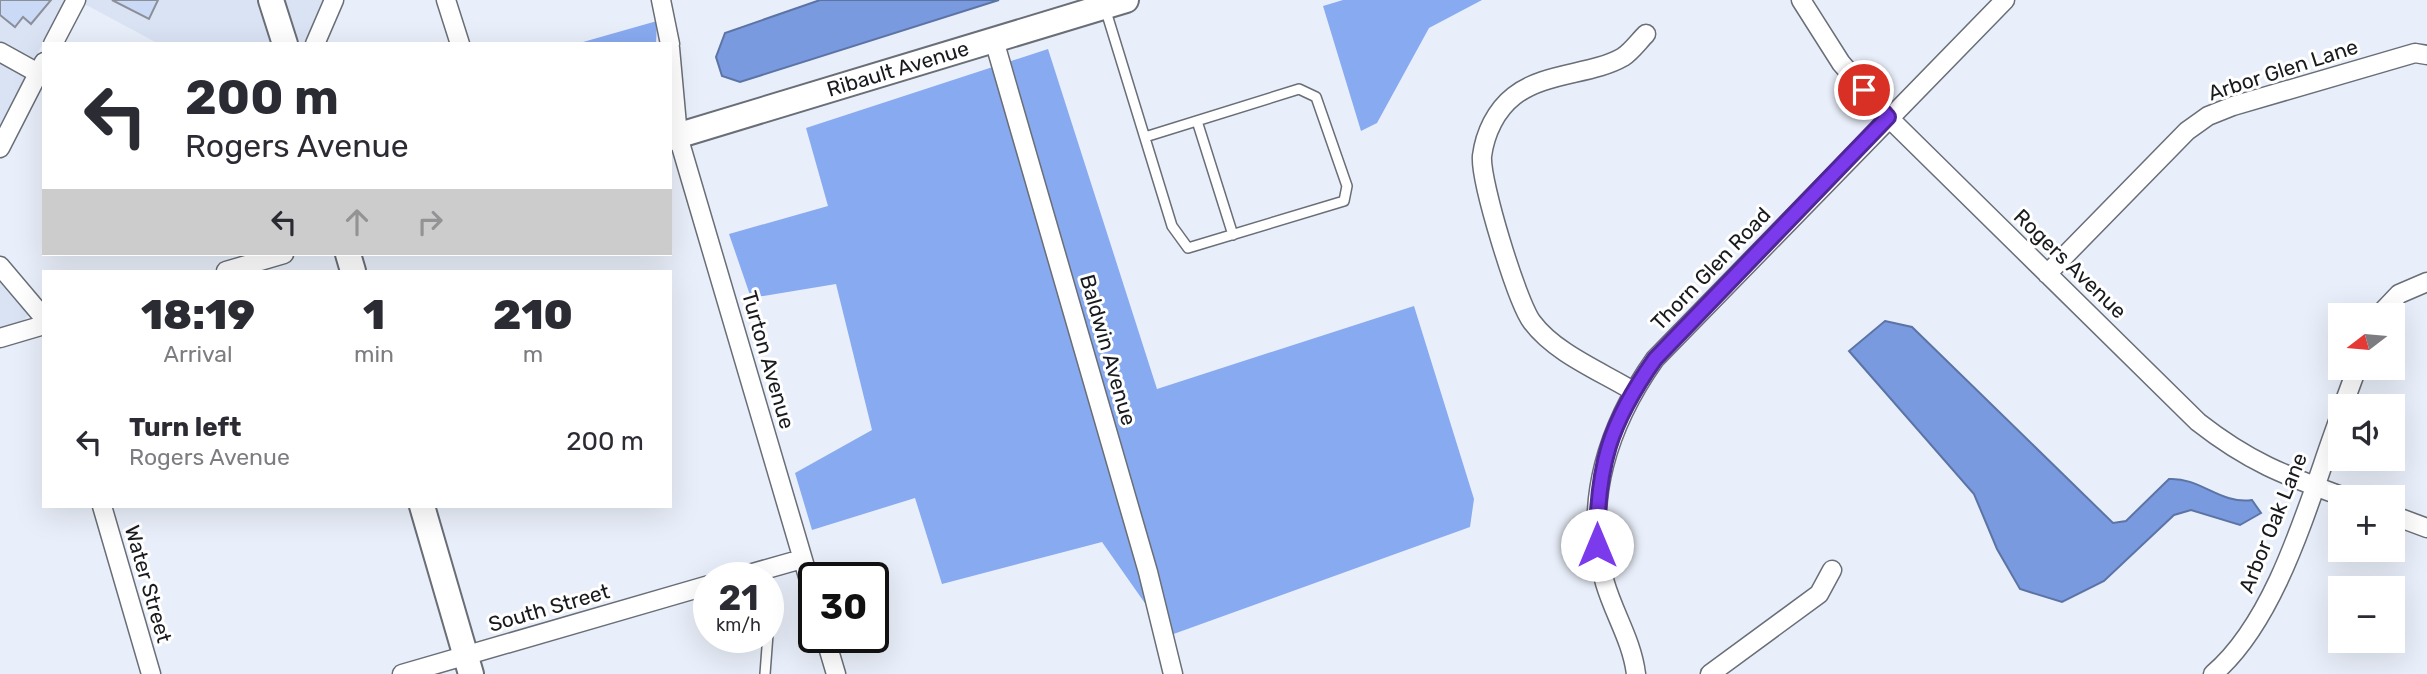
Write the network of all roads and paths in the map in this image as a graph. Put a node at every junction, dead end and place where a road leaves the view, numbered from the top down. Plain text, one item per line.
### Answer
1 (76, 0) edge
2 (271, 0) edge
3 (334, 0) edge
4 (446, 0) edge
5 (662, 0) edge
6 (2000, 2) edge
7 (1116, 3) edge
8 (1807, 3) edge
9 (1646, 34) dead end
10 (994, 40) junction
11 (54, 42) edge
12 (284, 42) edge
13 (315, 42) edge
14 (459, 42) edge
15 (669, 42) edge
16 (0, 52) edge
17 (2427, 55) edge
18 (41, 68) edge
19 (672, 92) edge
20 (1888, 117) junction
21 (1197, 121) junction
22 (674, 137) edge
23 (1144, 137) junction
24 (0, 148) edge
25 (1233, 235) junction
26 (277, 256) edge
27 (0, 267) edge
28 (229, 270) edge
29 (2048, 274) junction
30 (2427, 282) edge
31 (2390, 303) edge
32 (42, 316) edge
33 (42, 326) edge
34 (0, 338) edge
35 (1633, 391) junction
36 (2328, 448) edge
37 (2314, 486) junction
38 (2328, 491) edge
39 (103, 508) edge
40 (423, 508) edge
41 (2405, 520) edge
42 (2427, 528) edge
43 (802, 559) junction
44 (803, 562) edge
45 (784, 564) edge
46 (1832, 570) dead end
47 (693, 590) edge
48 (767, 653) edge
49 (830, 653) edge
50 (469, 665) edge
51 (150, 674) edge
52 (402, 674) edge
53 (765, 674) edge
54 (836, 674) edge
55 (1174, 674) edge
56 (1636, 674) edge
57 (1710, 674) edge
58 (2213, 674) edge

1 - 11 street
2 - 12 street
3 - 13 street
4 - 14 street
5 - 15 street, Turton Avenue
6 - 20 street, Thorn Glen Road
7 - 10 street, Ribault Avenue
7 - 23 lane
8 - 20 street, Rogers Avenue
9 - 35 street
10 - 22 street, Ribault Avenue
10 - 55 street, Baldwin Avenue
16 - 18 street
17 - 29 street, Arbor Glen Lane
18 - 24 street
19 - 22 street, Turton Avenue
20 - 29 street, Rogers Avenue
20 - 35 street, Thorn Glen Road
21 - 23 lane
21 - 25 lane
21 - 25 lane
22 - 43 street, Turton Avenue
23 - 25 lane
26 - 28 street
27 - 32 street
29 - 37 street, Rogers Avenue
30 - 31 street
33 - 34 street
35 - 56 street, Thorn Glen Road
36 - 37 street, Arbor Oak Lane
37 - 38 street, Rogers Avenue
37 - 58 street, Arbor Oak Lane
39 - 51 street, Water Street
40 - 50 street
41 - 42 street
43 - 44 street, Turton Avenue
43 - 45 street
46 - 57 street
47 - 50 street, South Street
48 - 53 lane
49 - 54 street
50 - 52 street, South Street

